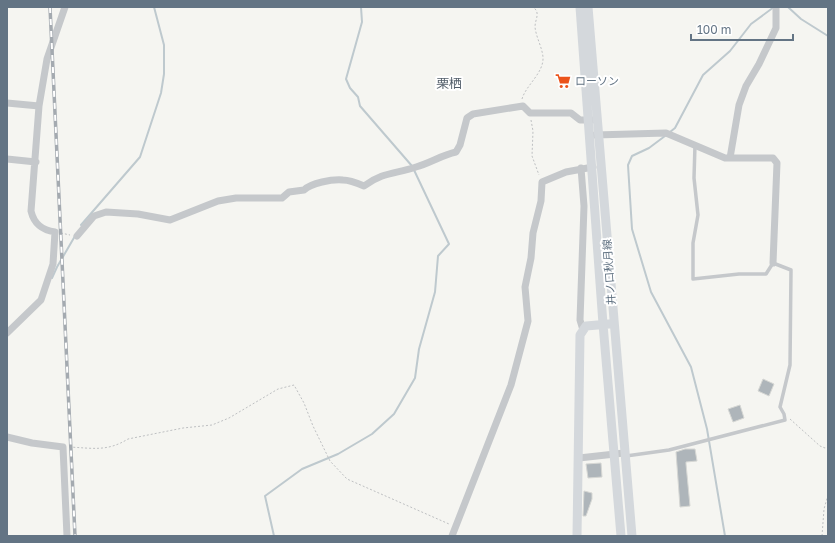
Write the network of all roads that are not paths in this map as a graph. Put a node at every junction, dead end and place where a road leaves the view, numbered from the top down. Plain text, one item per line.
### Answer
1 (65, 7) edge
2 (580, 7) edge
3 (588, 7) edge
4 (776, 7) edge
5 (7, 103) edge
6 (39, 106) junction
7 (592, 120) junction
8 (598, 135) junction
9 (589, 136) junction
10 (695, 145) junction
11 (730, 158) junction
12 (7, 159) edge
13 (36, 162) junction
14 (593, 167) junction
15 (581, 168) junction
16 (77, 236) road end
17 (772, 263) junction
18 (613, 323) junction
19 (603, 324) junction
20 (582, 330) junction
21 (7, 333) edge
22 (7, 437) edge
23 (614, 454) junction
24 (624, 455) junction
25 (579, 458) junction
26 (67, 536) edge
27 (452, 536) edge
28 (577, 536) edge
29 (621, 536) edge
30 (632, 536) edge

1 - 6 street
2 - 7 main road, 井ノ口秋月線
3 - 7 main road, 井ノ口秋月線
4 - 11 street
5 - 6 street
6 - 13 street
7 - 8 main road, 井ノ口秋月線
7 - 9 main road, 井ノ口秋月線
7 - 16 street
8 - 9 street
8 - 10 street
8 - 18 main road, 井ノ口秋月線
9 - 14 main road, 井ノ口秋月線
10 - 11 street
10 - 17 lane
11 - 17 street
12 - 13 street
13 - 21 street
14 - 15 street
14 - 19 main road, 井ノ口秋月線
15 - 20 street
15 - 27 street
17 - 24 lane
18 - 19 main road
18 - 24 main road, 井ノ口秋月線
19 - 20 main road
19 - 23 main road, 井ノ口秋月線
20 - 25 main road
22 - 26 street
23 - 24 street
23 - 25 street
23 - 29 main road, 井ノ口秋月線
24 - 30 main road, 井ノ口秋月線
25 - 28 main road

